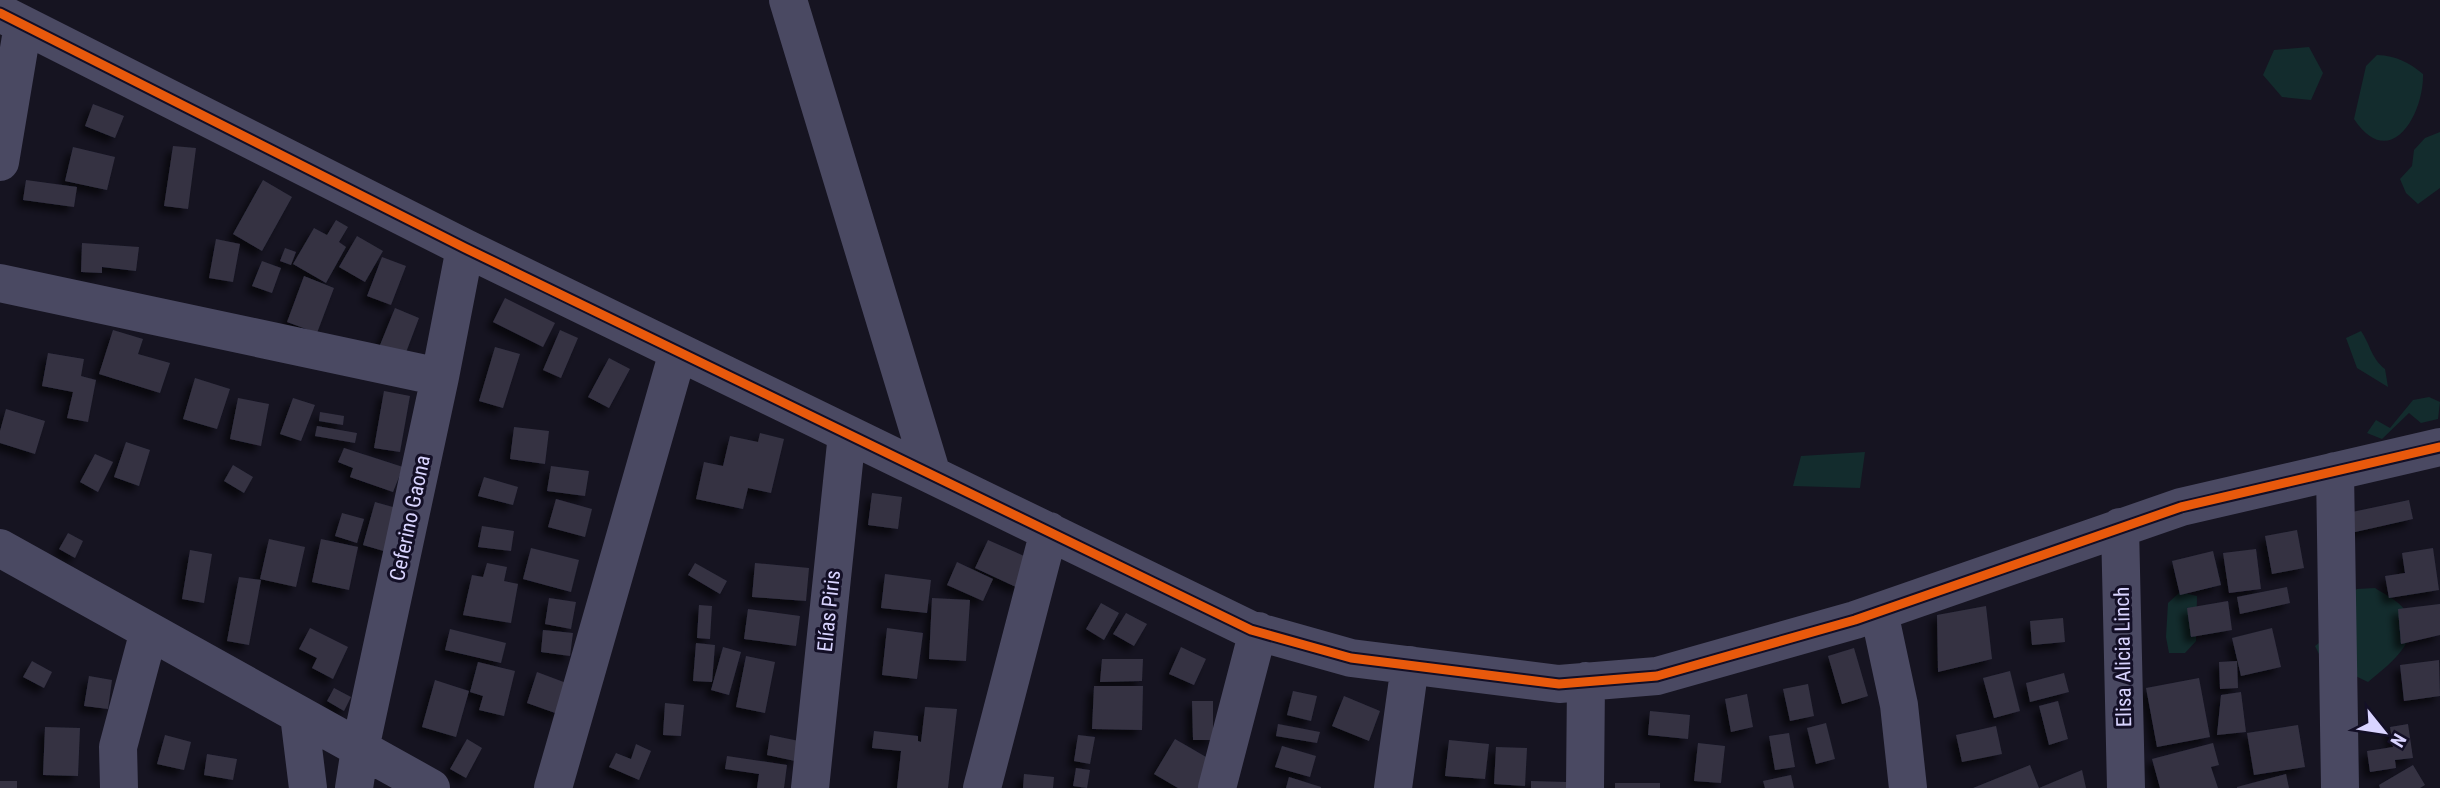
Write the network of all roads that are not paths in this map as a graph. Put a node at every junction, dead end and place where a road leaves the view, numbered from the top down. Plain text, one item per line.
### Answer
1 (789, 0) edge
2 (11, 19) edge
3 (0, 162) edge
4 (465, 248) junction
5 (0, 283) edge
6 (678, 352) junction
7 (440, 377) junction
8 (847, 434) junction
9 (2440, 447) edge
10 (2335, 471) junction
11 (932, 475) junction
12 (2120, 527) junction
13 (1049, 531) junction
14 (0, 548) edge
15 (1879, 612) junction
16 (149, 631) junction
17 (1258, 631) junction
18 (1410, 665) junction
19 (1586, 681) junction
20 (299, 715) junction
21 (360, 748) junction
22 (119, 788) edge
23 (308, 788) edge
24 (354, 788) edge
25 (431, 788) edge
26 (553, 788) edge
27 (810, 788) edge
28 (982, 788) edge
29 (1217, 788) edge
30 (1394, 788) edge
31 (1585, 788) edge
32 (1908, 788) edge
33 (2126, 788) edge
34 (2340, 788) edge

1 - 11 street
2 - 3 street
2 - 4 street
4 - 6 street
4 - 7 street, Ceferino Gaona
5 - 7 street
6 - 8 street
6 - 26 street
7 - 21 street, Ceferino Gaona
8 - 11 street
8 - 27 street, Elías Piris
9 - 10 street
10 - 12 street
10 - 34 street
11 - 13 street
12 - 15 street
12 - 33 street, Elisa Alicia Linch
13 - 17 street
13 - 28 street
14 - 16 street
15 - 19 street
15 - 32 street
16 - 20 street
16 - 22 street
17 - 18 street
17 - 29 street
18 - 19 street
18 - 30 street
19 - 31 street
20 - 21 street
20 - 23 street
21 - 24 street, Ceferino Gaona
21 - 25 street

